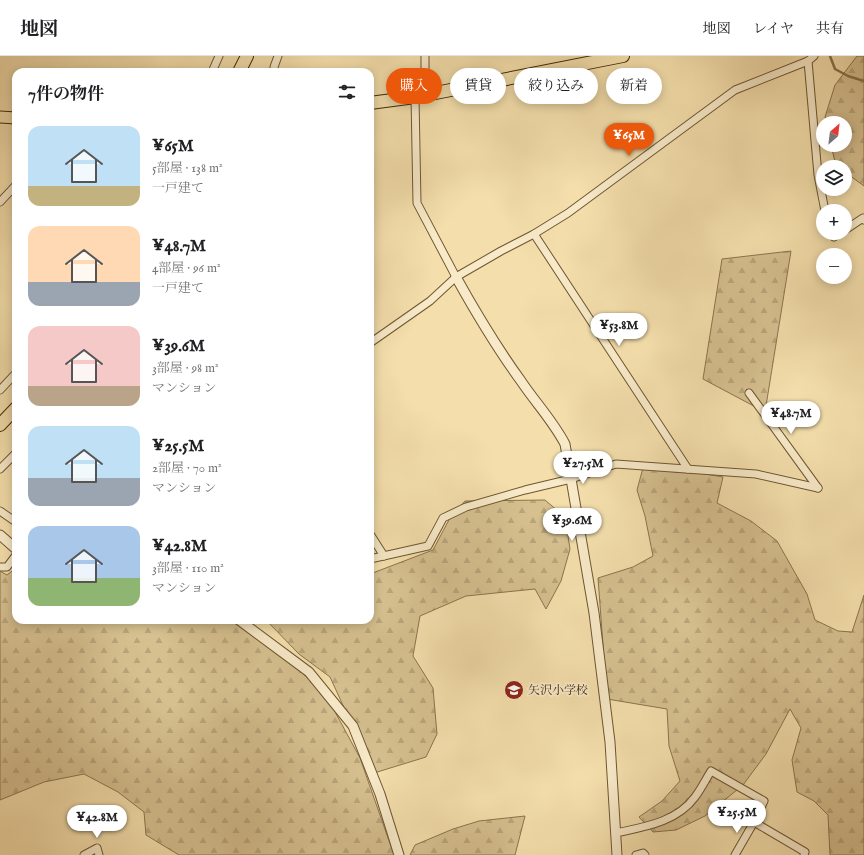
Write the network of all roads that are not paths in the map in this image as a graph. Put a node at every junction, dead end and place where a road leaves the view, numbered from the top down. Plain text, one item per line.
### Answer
1 (219, 56) edge
2 (247, 56) edge
3 (278, 56) edge
4 (425, 56) edge
5 (623, 56) edge
6 (811, 58) edge
7 (214, 68) edge
8 (241, 68) edge
9 (274, 68) edge
10 (424, 68) edge
11 (442, 92) edge
12 (386, 101) edge
13 (374, 102) edge
14 (420, 104) edge
15 (0, 117) edge
16 (12, 118) edge
17 (12, 189) edge
18 (0, 202) edge
19 (823, 204) edge
20 (864, 220) edge
21 (852, 225) edge
22 (534, 234) junction
23 (456, 277) junction
24 (374, 340) edge
25 (12, 377) edge
26 (0, 390) edge
27 (749, 393) dead end
28 (12, 412) edge
29 (0, 425) edge
30 (12, 457) edge
31 (0, 469) edge
32 (688, 469) junction
33 (571, 479) junction
34 (0, 511) edge
35 (12, 519) edge
36 (0, 535) edge
37 (374, 540) edge
38 (12, 546) edge
39 (384, 556) junction
40 (374, 557) edge
41 (12, 560) edge
42 (0, 567) edge
43 (244, 624) edge
44 (754, 822) junction
45 (616, 833) junction
46 (84, 855) edge
47 (99, 855) edge
48 (399, 855) edge
49 (616, 855) edge
50 (636, 855) edge
51 (646, 855) edge
52 (735, 855) edge
53 (804, 855) edge

1 - 7 street
2 - 8 highway
3 - 9 street
4 - 10 street
5 - 11 highway
6 - 19 street
6 - 22 street
12 - 13 highway
14 - 23 street
15 - 16 main road
17 - 18 street
20 - 21 street
22 - 23 street
22 - 32 street
23 - 24 street
23 - 33 street
25 - 26 street
27 - 32 street
28 - 29 highway
30 - 31 street
32 - 33 street
33 - 39 street
33 - 45 street
34 - 35 street
36 - 38 street
37 - 39 street
39 - 40 street
41 - 42 street
43 - 48 street
44 - 45 street
44 - 52 street
44 - 53 street
45 - 49 street
46 - 47 street
50 - 51 street

